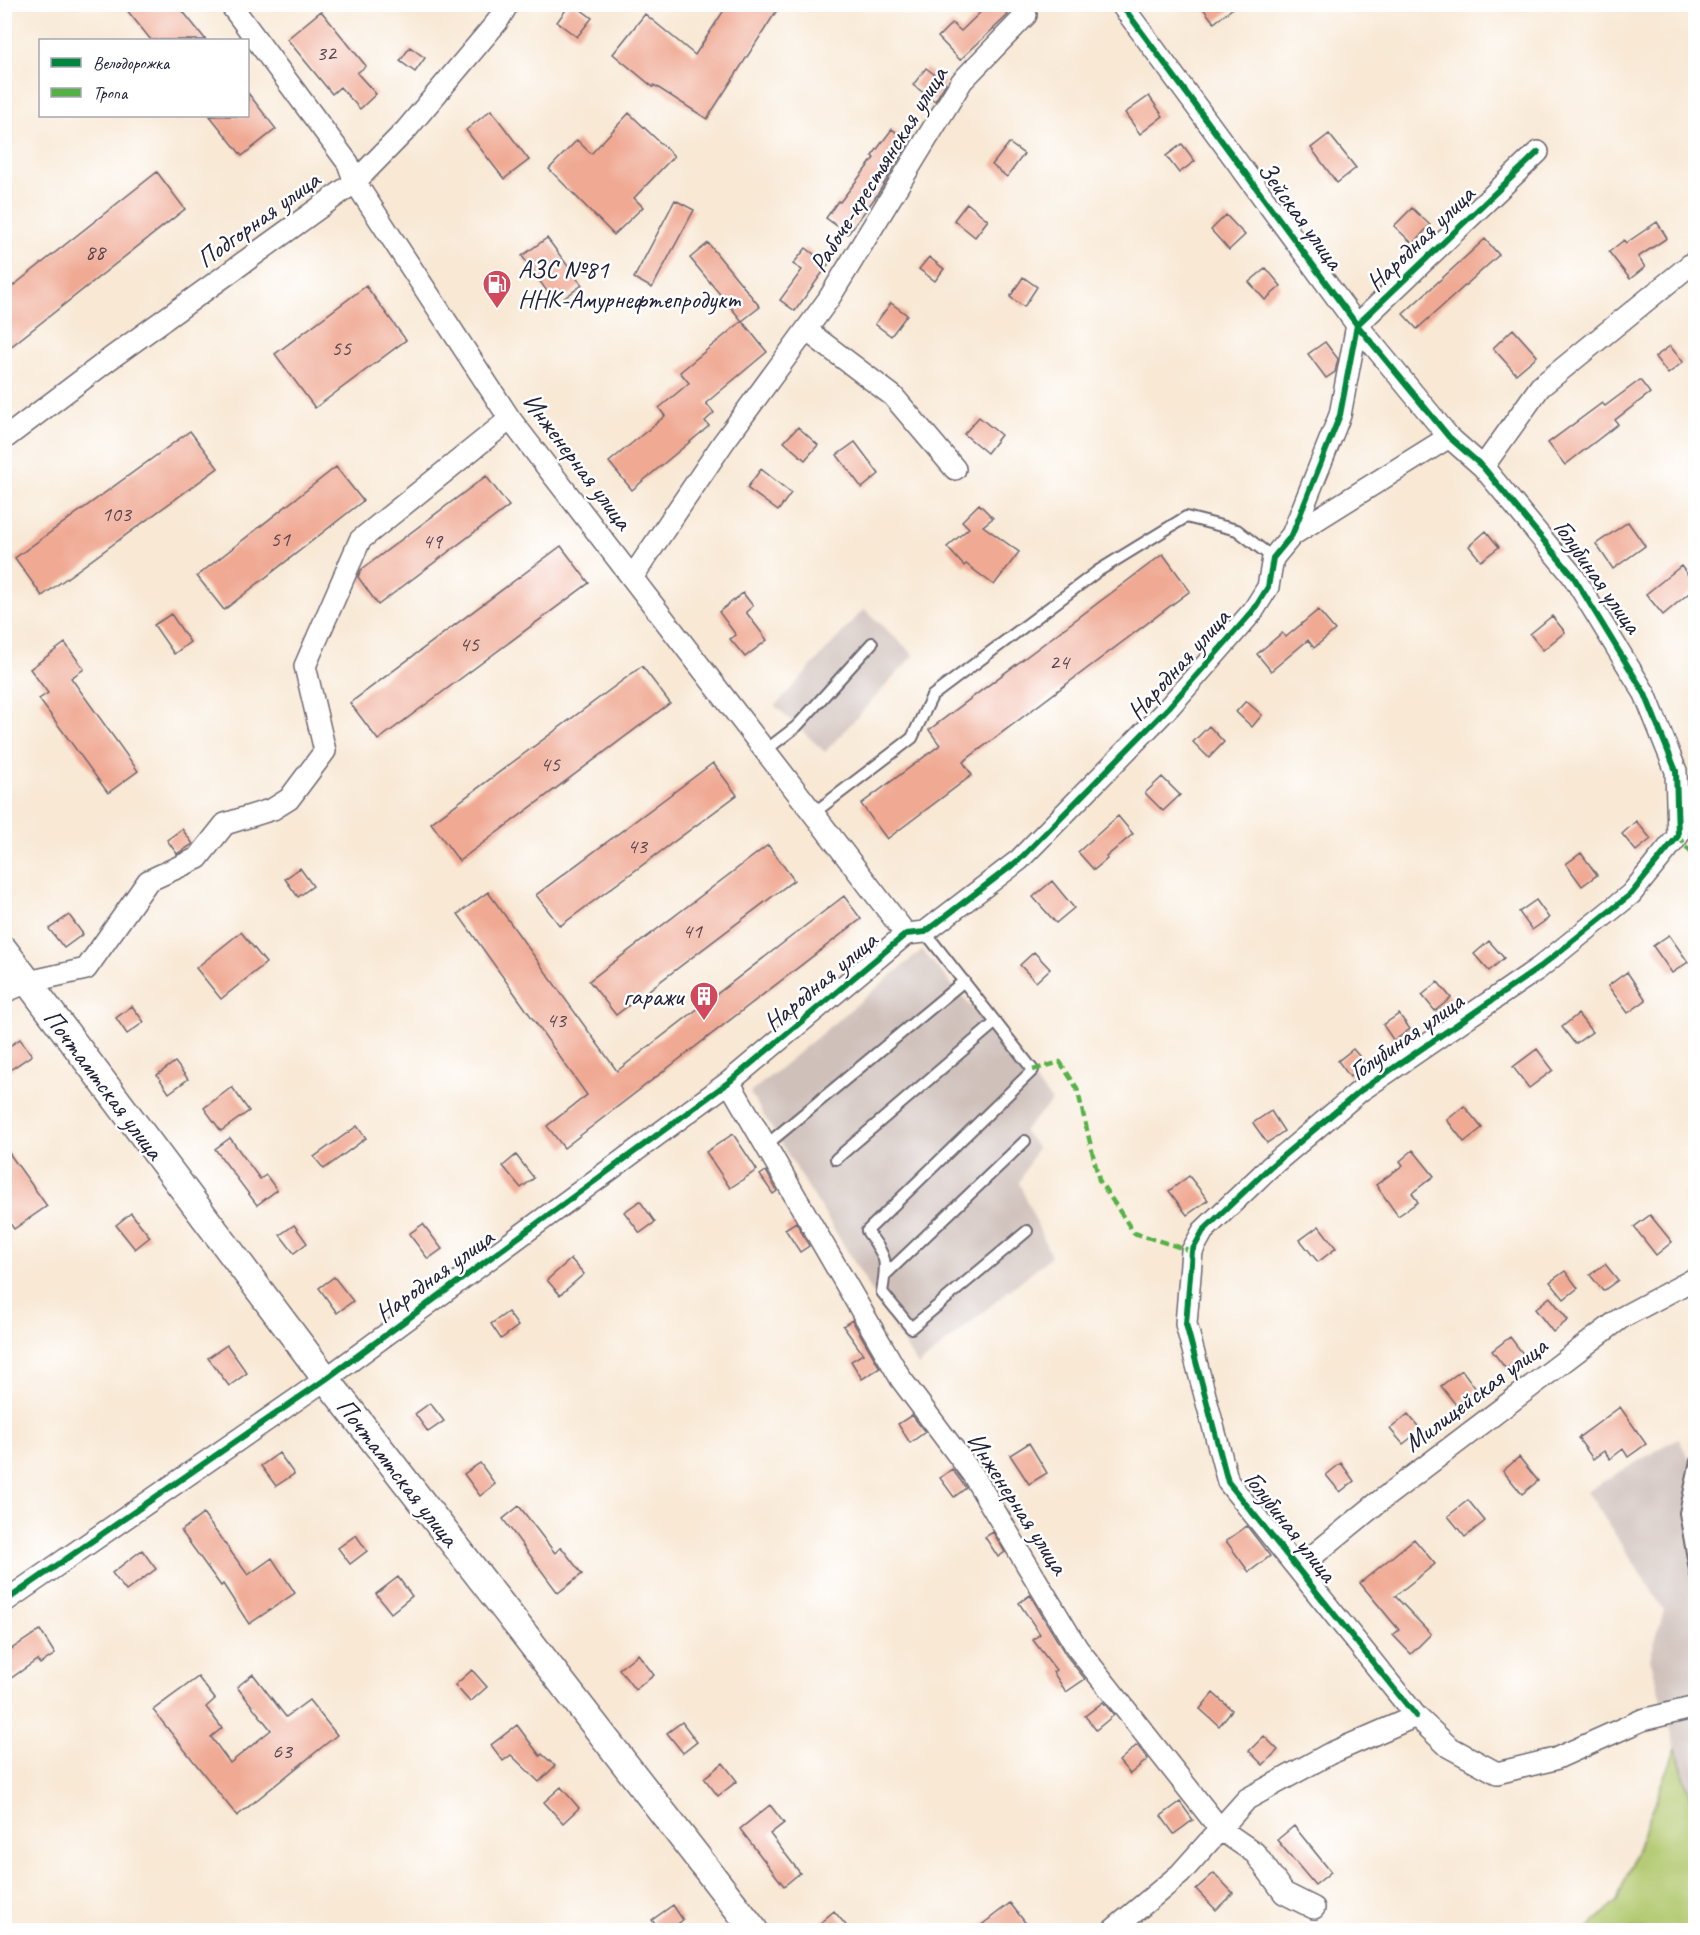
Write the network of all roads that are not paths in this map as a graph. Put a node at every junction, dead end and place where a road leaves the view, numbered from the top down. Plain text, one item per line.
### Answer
1 (230, 4) edge
2 (508, 4) edge
3 (1121, 4) edge
4 (1026, 15) dead end
5 (1538, 152) dead end
6 (355, 182) junction
7 (1695, 260) edge
8 (1357, 325) junction
9 (806, 330) junction
10 (510, 419) junction
11 (1449, 436) junction
12 (4, 439) edge
13 (1483, 467) junction
14 (955, 469) dead end
15 (1292, 535) junction
16 (1273, 558) junction
17 (633, 576) junction
18 (872, 643) dead end
19 (766, 750) junction
20 (815, 812) junction
21 (916, 933) junction
22 (4, 950) edge
23 (964, 981) junction
24 (16, 987) edge
25 (996, 1022) junction
26 (729, 1082) junction
27 (1025, 1140) dead end
28 (765, 1146) junction
29 (836, 1159) dead end
30 (1028, 1231) dead end
31 (885, 1275) junction
32 (1695, 1278) edge
33 (326, 1379) junction
34 (1695, 1461) edge
35 (1298, 1568) junction
36 (1695, 1575) edge
37 (4, 1602) edge
38 (1695, 1707) edge
39 (1416, 1716) junction
40 (1220, 1829) junction
41 (1314, 1908) dead end
42 (754, 1930) edge
43 (1113, 1930) edge

1 - 6 street, Инженерная улица
2 - 6 street, Подгорная улица
3 - 8 street, Зейская улица
4 - 9 street, Рабоче-крестьянская улица
5 - 8 street, Народная улица
6 - 10 street, Инженерная улица
6 - 12 street, Подгорная улица
7 - 13 street
8 - 11 street, Зейская улица
8 - 15 street, Народная улица
9 - 14 street
9 - 17 street, Рабоче-крестьянская улица
10 - 17 street, Инженерная улица
10 - 24 street
11 - 13 street, Зейская улица
11 - 15 street, Народная улица
13 - 35 street, Голубиная улица
15 - 16 street, Народная улица
16 - 20 lane
16 - 21 street, Народная улица
17 - 19 street, Инженерная улица
18 - 19 lane
19 - 20 street, Инженерная улица
20 - 21 street, Инженерная улица
21 - 23 lane
21 - 26 street, Народная улица
22 - 24 street, Почтамтская улица
23 - 25 lane
23 - 28 lane
24 - 33 street, Почтамтская улица
25 - 29 lane
25 - 31 lane
26 - 28 street, Инженерная улица
26 - 33 street, Народная улица
27 - 31 lane
28 - 40 street, Инженерная улица
30 - 31 lane
32 - 35 street, Милицейская улица
33 - 37 street, Народная улица
33 - 42 street, Почтамтская улица
34 - 36 lane
35 - 39 street, Голубиная улица
38 - 39 street, Голубиная улица
39 - 40 street
40 - 41 street, Инженерная улица
40 - 43 street

